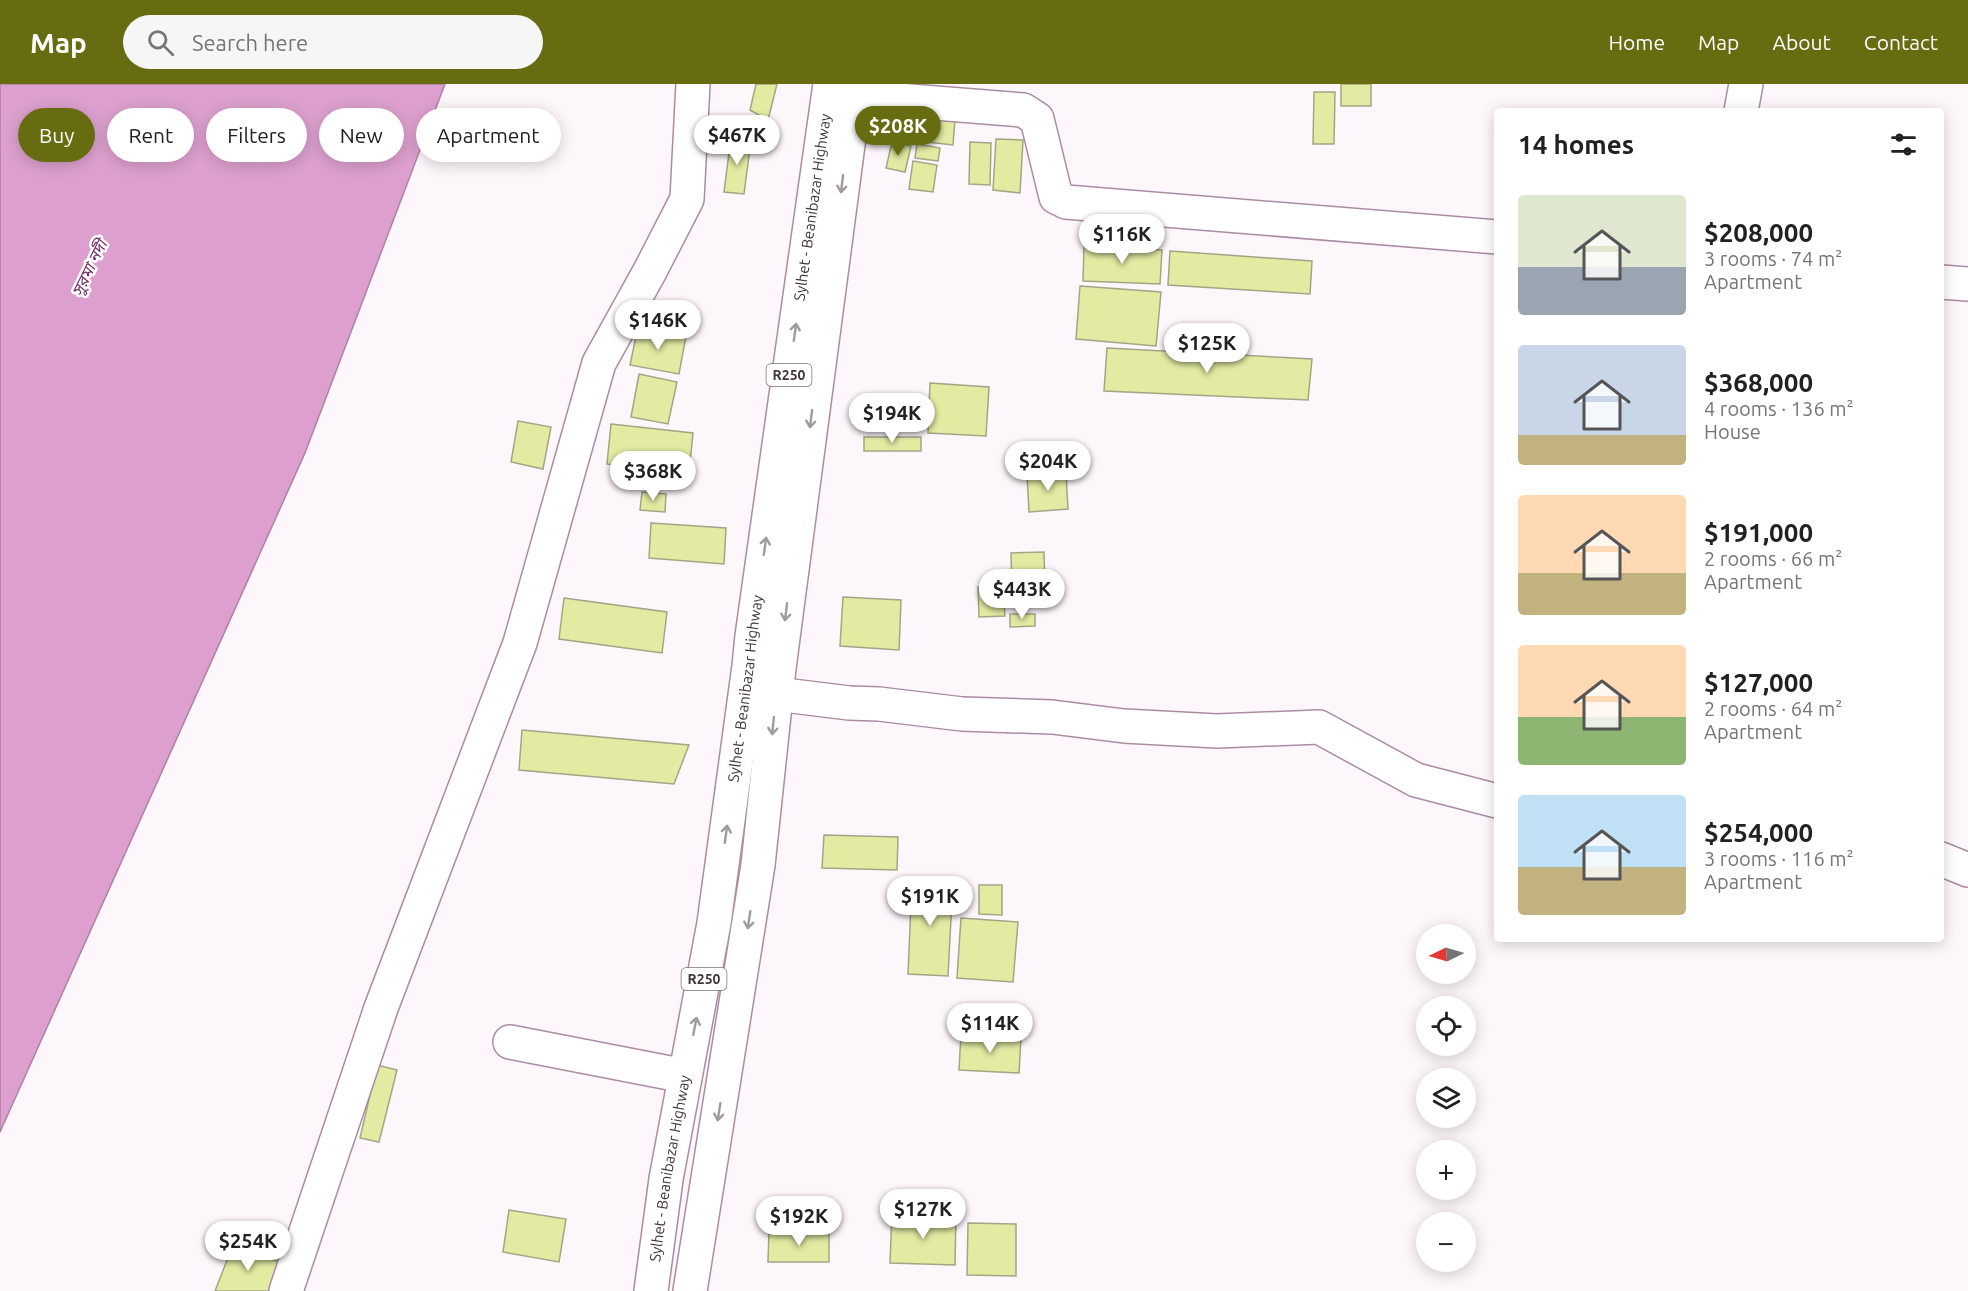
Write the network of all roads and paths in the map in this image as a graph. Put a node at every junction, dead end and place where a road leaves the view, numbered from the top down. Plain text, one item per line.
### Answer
1 (693, 84) edge
2 (1746, 84) edge
3 (847, 87) edge
4 (1742, 108) edge
5 (1494, 237) edge
6 (1944, 282) edge
7 (1968, 284) edge
8 (776, 694) junction
9 (1494, 800) edge
10 (1944, 860) edge
11 (1968, 870) edge
12 (510, 1042) dead end
13 (685, 1076) junction
14 (286, 1291) edge
15 (651, 1291) edge
16 (690, 1291) edge

1 - 14 street
2 - 4 street
3 - 5 street
3 -> 8 street, Sylhet - Beanibazar Highway / R250
13 -> 3 street, Sylhet - Beanibazar Highway / R250
6 - 7 street
8 - 9 street
8 -> 16 street, Sylhet - Beanibazar Highway / R250
10 - 11 street
12 - 13 street
13 - 15 street, Sylhet - Beanibazar Highway / R250

